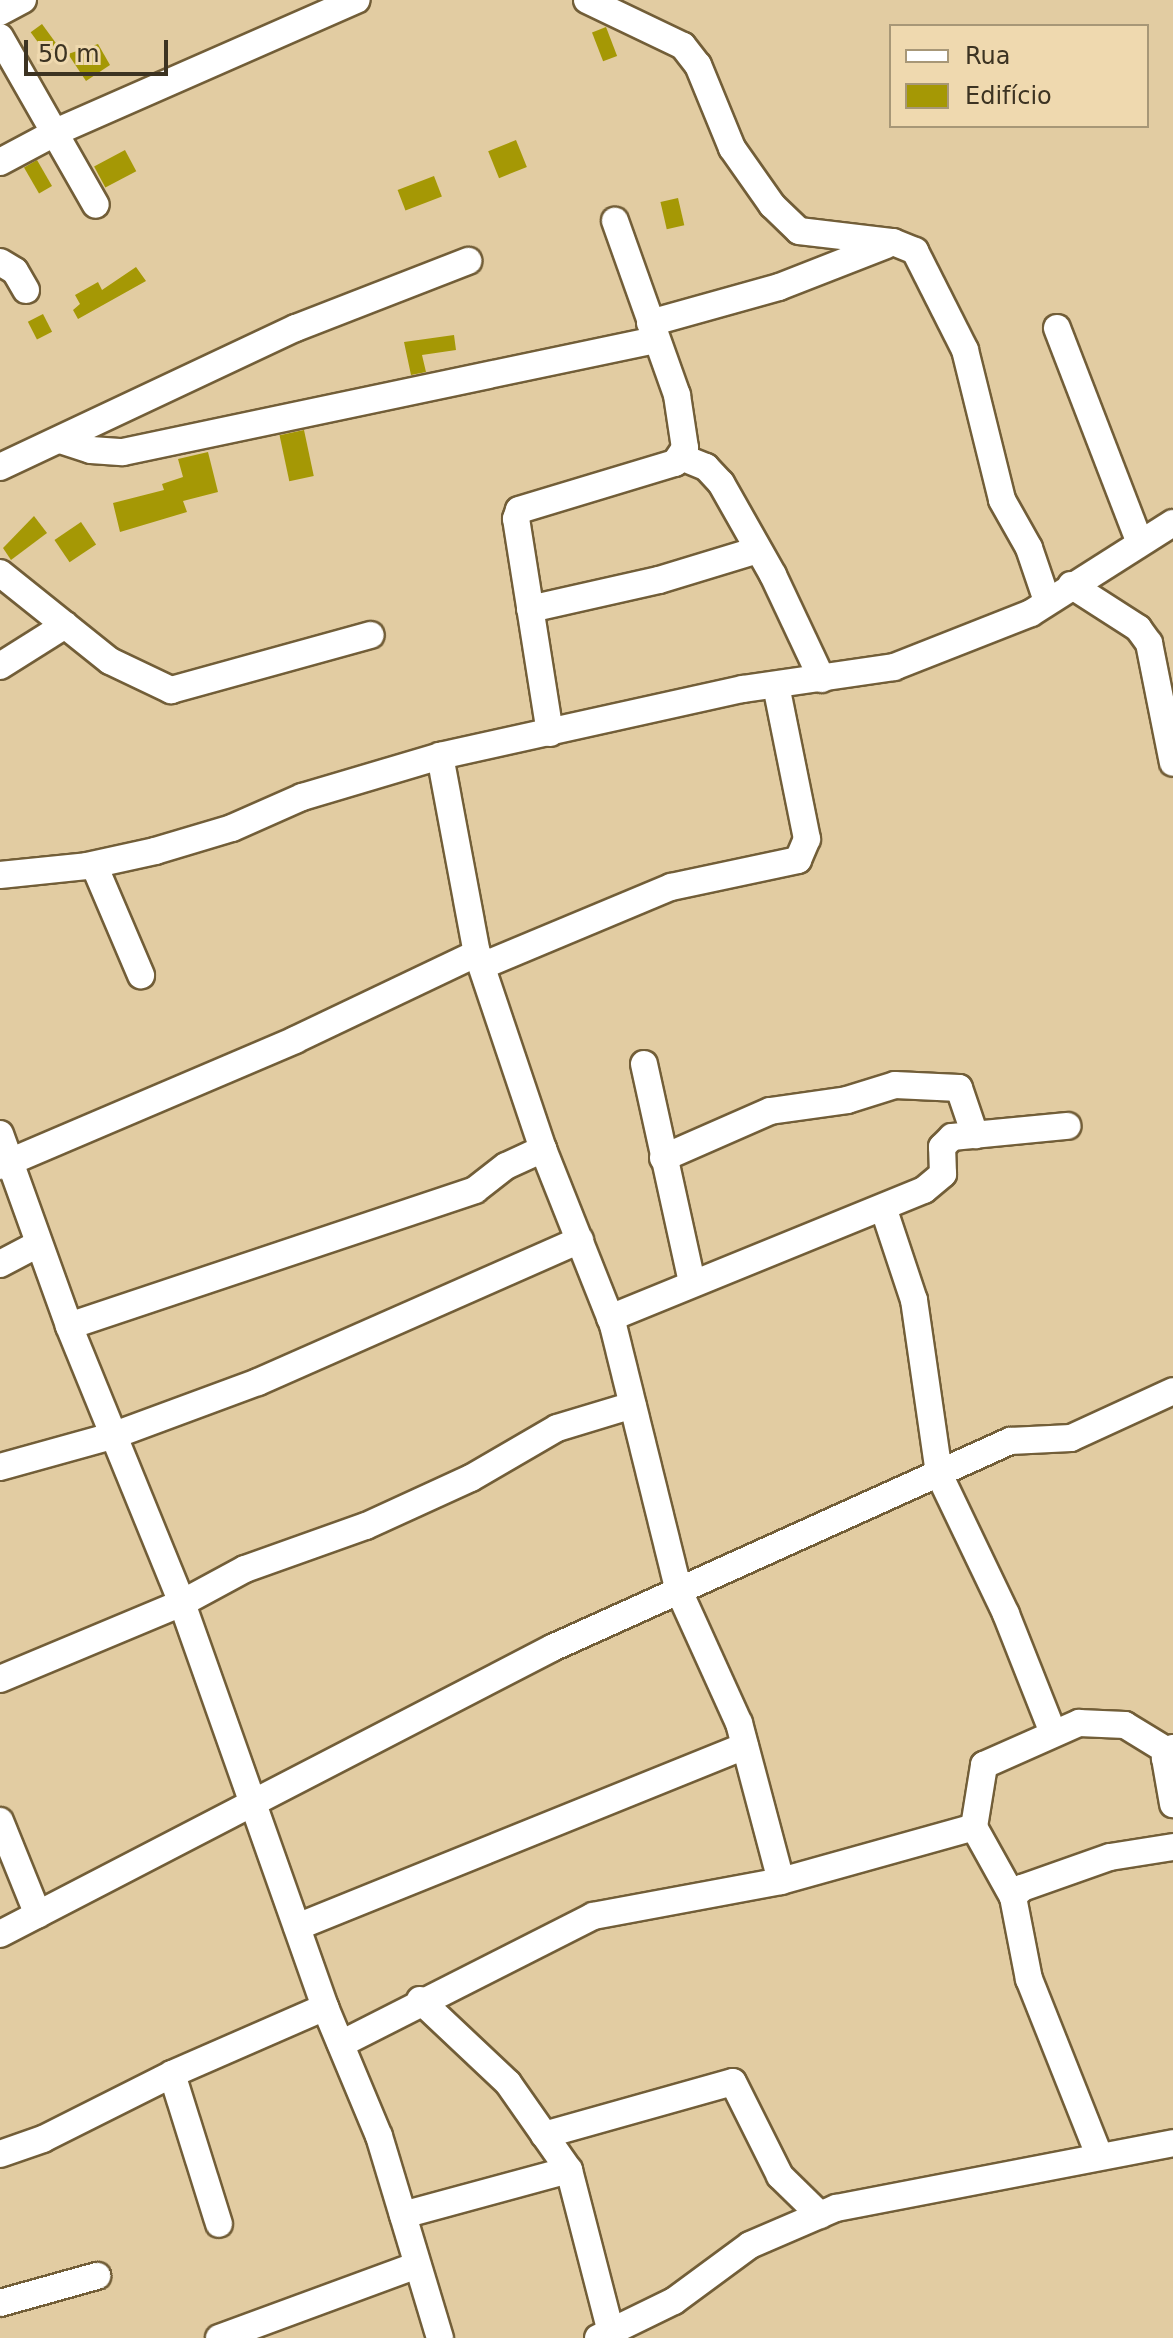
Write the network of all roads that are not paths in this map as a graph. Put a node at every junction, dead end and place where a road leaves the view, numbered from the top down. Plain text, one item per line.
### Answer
1 (23, 0) edge
2 (356, 0) edge
3 (587, 0) edge
4 (0, 12) edge
5 (0, 37) edge
6 (58, 131) junction
7 (0, 162) edge
8 (96, 205) dead end
9 (615, 221) dead end
10 (893, 242) junction
11 (468, 261) dead end
12 (0, 262) edge
13 (26, 290) dead end
14 (1057, 328) dead end
15 (652, 331) junction
16 (63, 441) junction
17 (681, 457) junction
18 (0, 467) edge
19 (1173, 523) edge
20 (1139, 541) junction
21 (1029, 548) junction
22 (758, 550) junction
23 (0, 573) edge
24 (1075, 583) junction
25 (1047, 601) junction
26 (530, 609) junction
27 (65, 625) junction
28 (371, 635) dead end
29 (0, 666) edge
30 (822, 679) junction
31 (776, 685) junction
32 (550, 733) junction
33 (440, 756) junction
34 (1173, 763) edge
35 (94, 865) junction
36 (0, 875) edge
37 (480, 960) junction
38 (141, 975) dead end
39 (644, 1064) dead end
40 (1067, 1126) dead end
41 (0, 1134) edge
42 (975, 1135) junction
43 (543, 1149) junction
44 (663, 1158) junction
45 (5, 1164) edge
46 (884, 1210) junction
47 (580, 1240) junction
48 (38, 1244) junction
49 (0, 1264) edge
50 (692, 1283) junction
51 (610, 1318) junction
52 (69, 1326) junction
53 (1173, 1391) edge
54 (633, 1405) junction
55 (112, 1436) junction
56 (0, 1467) edge
57 (939, 1474) junction
58 (679, 1591) junction
59 (182, 1603) junction
60 (0, 1679) edge
61 (1053, 1733) junction
62 (745, 1746) junction
63 (1171, 1750) edge
64 (1173, 1804) edge
65 (255, 1805) junction
66 (0, 1821) edge
67 (974, 1827) junction
68 (1173, 1847) edge
69 (781, 1881) junction
70 (1013, 1897) junction
71 (38, 1915) junction
72 (297, 1927) junction
73 (0, 1934) edge
74 (420, 2000) junction
75 (325, 2007) junction
76 (341, 2044) junction
77 (172, 2074) junction
78 (544, 2135) junction
79 (1173, 2143) edge
80 (0, 2154) edge
81 (1099, 2155) junction
82 (569, 2170) junction
83 (403, 2215) junction
84 (820, 2215) junction
85 (219, 2224) dead end
86 (417, 2265) junction
87 (97, 2276) dead end
88 (0, 2303) edge
89 (604, 2334) edge
90 (226, 2337) edge
91 (440, 2338) edge

1 - 4 street
2 - 6 street
3 - 10 street
5 - 6 street
6 - 7 street
6 - 8 street
9 - 15 street
10 - 15 street
10 - 21 street
11 - 16 street
12 - 13 street
14 - 20 street
15 - 16 street
15 - 17 street
16 - 18 street
17 - 22 street
17 - 26 street
19 - 20 street
20 - 24 street
21 - 24 street
21 - 25 street
22 - 26 street
22 - 30 street
23 - 27 street
24 - 25 street
24 - 34 street
25 - 30 street
26 - 32 street
27 - 28 street
27 - 29 street
30 - 31 street
31 - 32 street
31 - 37 street
32 - 33 street
33 - 35 street
33 - 37 street
35 - 36 street
35 - 38 street
37 - 43 street
37 - 45 street
39 - 44 street
40 - 42 street
41 - 45 street
42 - 44 street
42 - 46 street
43 - 47 street
43 - 52 street
44 - 50 street
45 - 48 street
46 - 50 street
46 - 57 street
47 - 51 street
47 - 55 street
48 - 49 street
48 - 52 street
50 - 51 street
51 - 54 street
52 - 55 street
53 - 57 street
54 - 58 street
54 - 59 street
55 - 56 street
55 - 59 street
57 - 58 street
57 - 61 street
58 - 62 street
58 - 65 street
59 - 60 street
59 - 65 street
61 - 63 street
61 - 67 street
62 - 69 street
62 - 72 street
63 - 64 street
65 - 71 street
65 - 72 street
66 - 71 street
67 - 69 street
67 - 70 street
68 - 70 street
69 - 74 street
70 - 81 street
71 - 73 street
72 - 75 street
74 - 76 street
74 - 78 street
75 - 76 street
75 - 77 street
76 - 83 street
77 - 80 street
77 - 85 street
78 - 82 street
78 - 84 street
79 - 81 street
81 - 84 street
82 - 83 street
82 - 89 street
83 - 86 street
84 - 89 street
86 - 90 street
86 - 91 street
87 - 88 street

